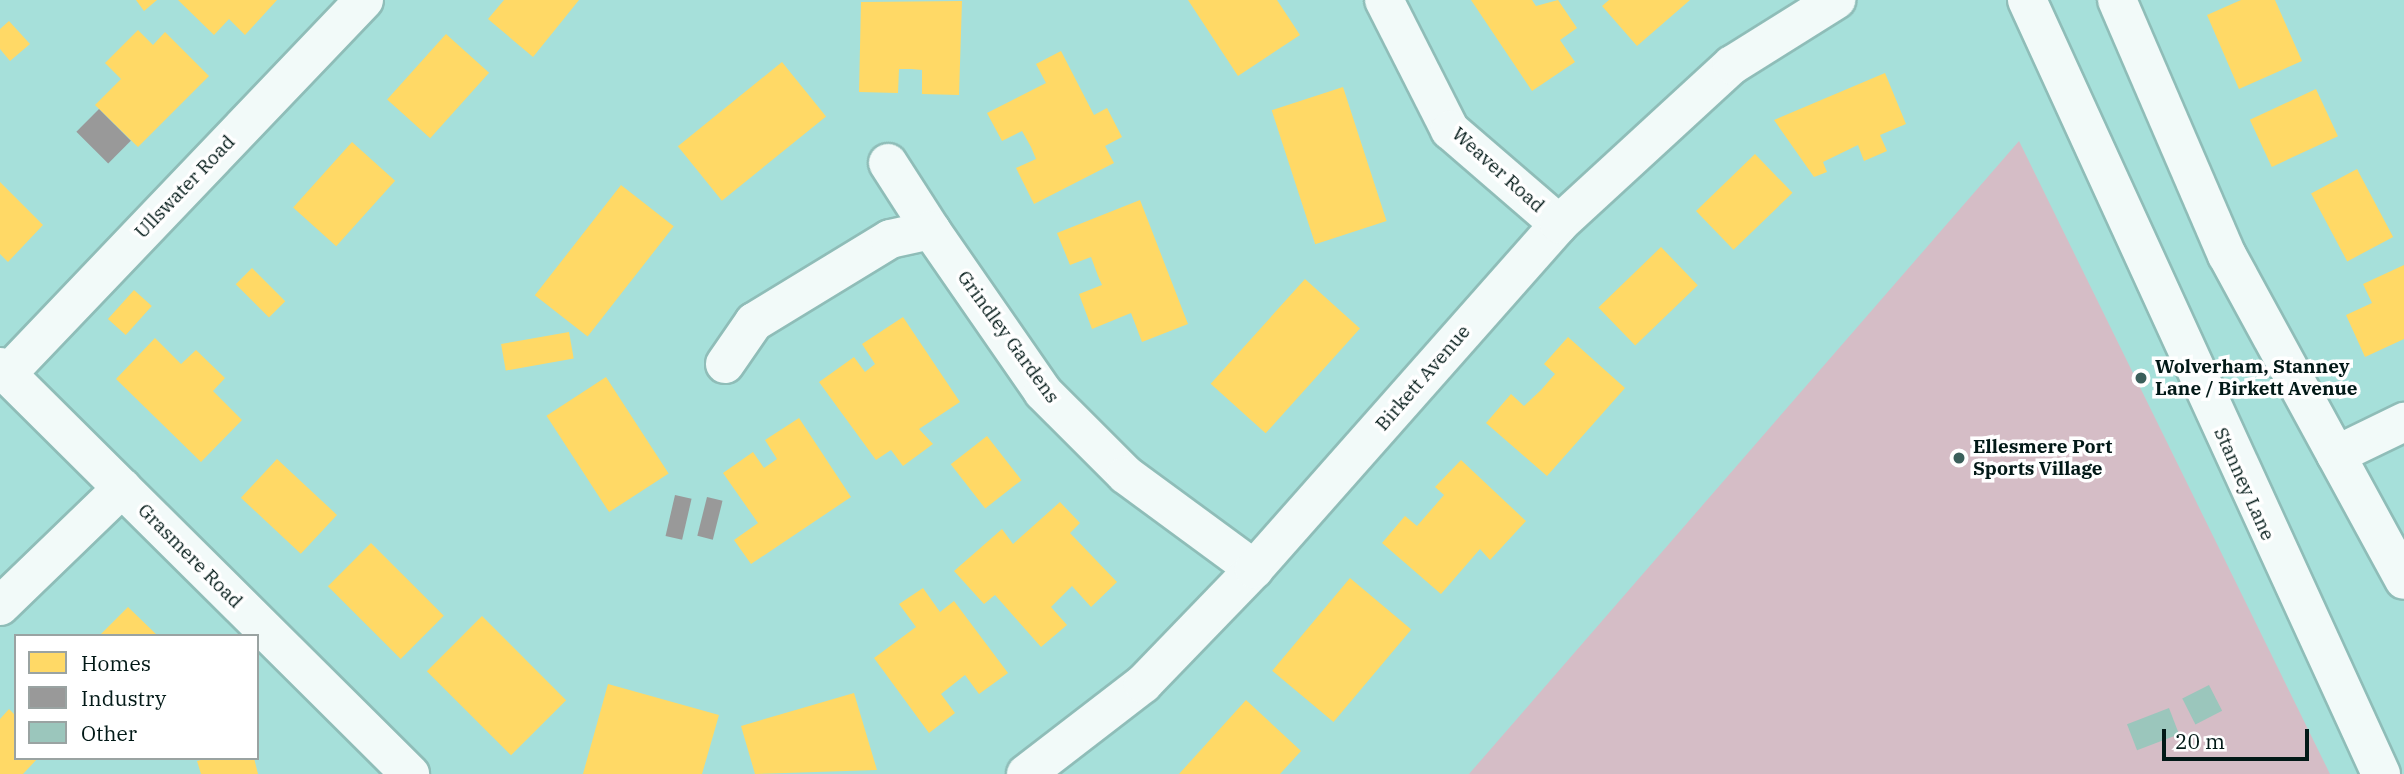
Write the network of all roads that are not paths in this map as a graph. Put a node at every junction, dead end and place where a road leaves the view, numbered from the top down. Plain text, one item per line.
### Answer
1 (364, 0) edge
2 (1384, 0) edge
3 (2028, 0) edge
4 (2117, 0) edge
5 (1830, 1) edge
6 (888, 163) dead end
7 (1559, 224) junction
8 (931, 230) junction
9 (725, 363) dead end
10 (3, 371) edge
11 (2404, 422) edge
12 (2336, 456) junction
13 (122, 488) junction
14 (1254, 569) junction
15 (2404, 580) edge
16 (0, 606) edge
17 (410, 774) edge
18 (1026, 774) edge
19 (2381, 774) edge

1 - 10 street, Ullswater Road
2 - 7 street, Weaver Road
3 - 19 street, Stanney Lane
4 - 12 street
5 - 7 street, Birkett Avenue
6 - 8 street, Grindley Gardens
7 - 14 street, Birkett Avenue
8 - 9 street
8 - 14 street, Grindley Gardens
10 - 13 street, Grasmere Road
11 - 12 street
12 - 15 street
13 - 16 street
13 - 17 street, Grasmere Road
14 - 18 street, Birkett Avenue

